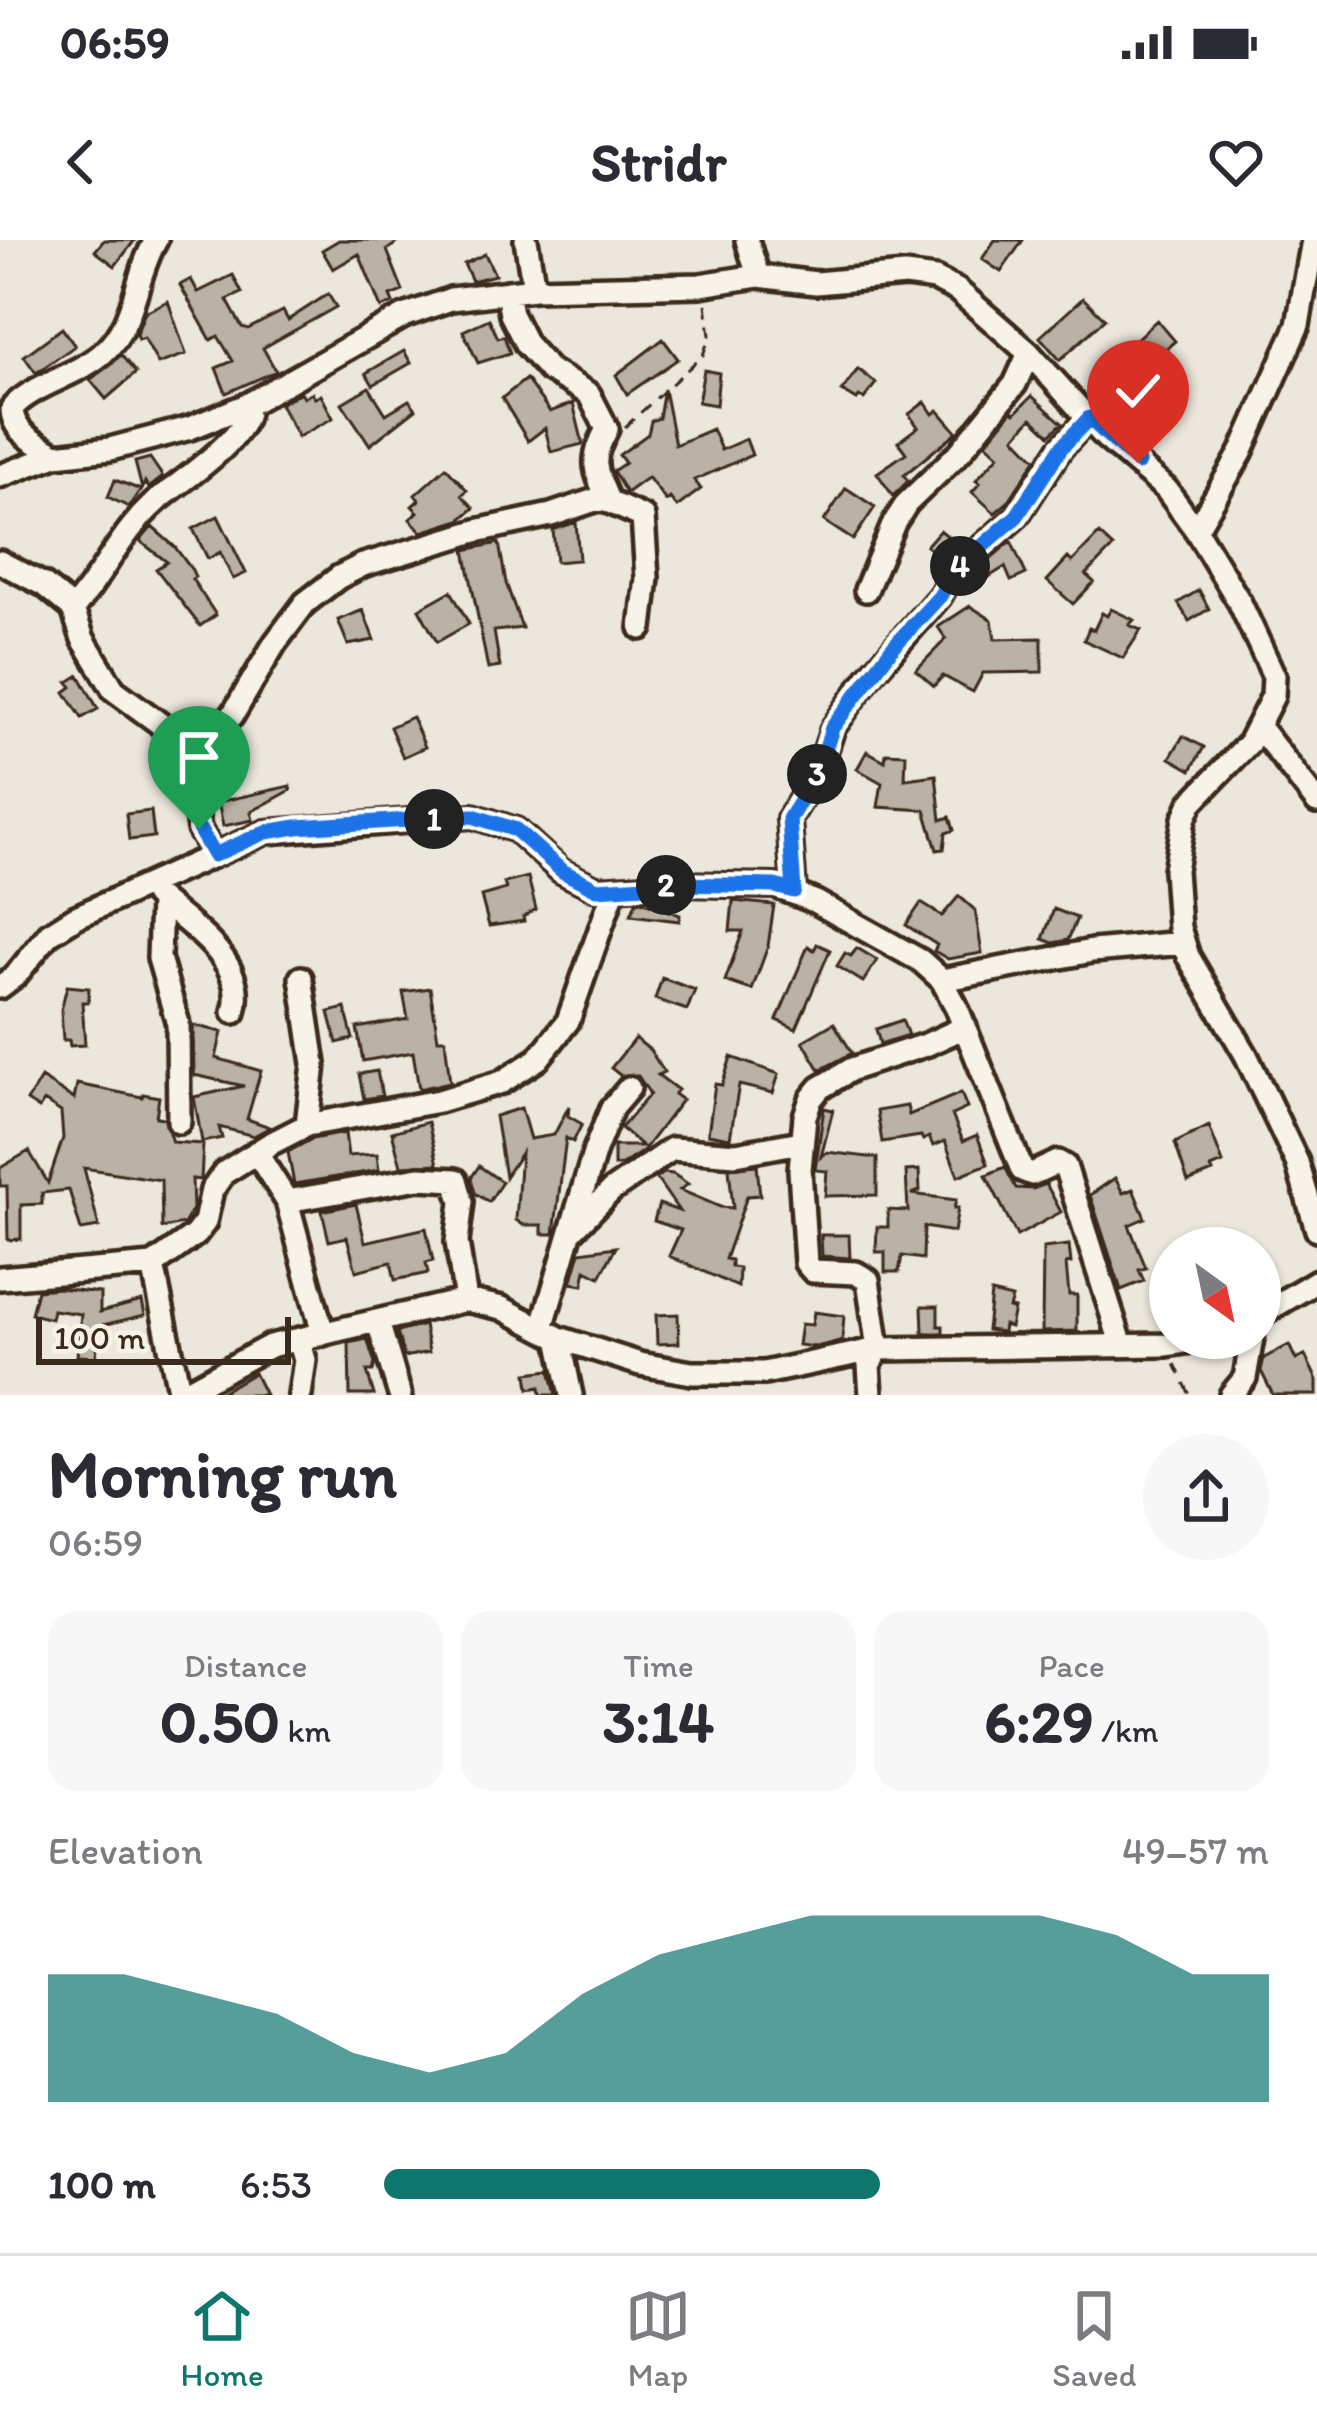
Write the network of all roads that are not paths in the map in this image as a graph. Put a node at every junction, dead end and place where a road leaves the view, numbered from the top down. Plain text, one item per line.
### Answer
1 (156, 240) edge
2 (526, 240) edge
3 (746, 240) edge
4 (1313, 240) edge
5 (758, 275) junction
6 (534, 289) junction
7 (507, 292) junction
8 (1029, 353) junction
9 (248, 405) junction
10 (1089, 418) junction
11 (56, 455) junction
12 (0, 476) edge
13 (609, 502) junction
14 (1196, 530) junction
15 (0, 562) edge
16 (866, 590) dead end
17 (73, 609) junction
18 (641, 628) dead end
19 (1258, 726) junction
20 (179, 746) junction
21 (1317, 802) edge
22 (214, 855) junction
23 (614, 890) junction
24 (794, 891) junction
25 (154, 893) junction
26 (1182, 943) junction
27 (301, 978) dead end
28 (942, 980) junction
29 (0, 987) edge
30 (234, 1012) dead end
31 (964, 1028) junction
32 (629, 1088) dead end
33 (179, 1122) dead end
34 (307, 1125) junction
35 (801, 1142) junction
36 (256, 1152) junction
37 (287, 1201) junction
38 (1317, 1230) edge
39 (572, 1232) junction
40 (153, 1265) junction
41 (0, 1277) edge
42 (1317, 1281) edge
43 (466, 1300) junction
44 (1281, 1302) edge
45 (378, 1322) junction
46 (550, 1333) junction
47 (323, 1334) junction
48 (299, 1340) junction
49 (1121, 1343) junction
50 (1149, 1344) edge
51 (878, 1348) junction
52 (1248, 1359) edge
53 (180, 1395) edge
54 (300, 1395) edge
55 (400, 1395) edge
56 (571, 1395) edge
57 (871, 1395) edge
58 (1231, 1395) edge

1 - 11 street
2 - 6 street
3 - 5 street
4 - 14 street
5 - 6 street
5 - 8 street
6 - 7 street
7 - 9 street
7 - 13 street
8 - 10 street
8 - 16 street
9 - 11 street
9 - 17 street
10 - 14 street
10 - 24 street
11 - 12 street
13 - 18 street
13 - 20 street
14 - 19 street
15 - 17 street
17 - 20 street
19 - 21 street
19 - 26 street
20 - 22 street
22 - 23 street
22 - 25 street
23 - 24 street
23 - 34 street
24 - 28 street
25 - 29 street
25 - 30 street
25 - 33 street
26 - 28 street
26 - 38 street
27 - 34 street
28 - 31 street
31 - 35 street
31 - 49 street
32 - 39 street
34 - 36 street
35 - 39 street
35 - 51 street
36 - 37 street
36 - 40 street
37 - 43 street
37 - 47 street
39 - 46 street
40 - 41 street
40 - 53 street
42 - 44 street
43 - 45 street
43 - 46 street
45 - 47 street
45 - 55 street
46 - 51 street
46 - 56 street
47 - 48 street
48 - 53 street
48 - 54 street
49 - 50 street
49 - 51 street
51 - 57 street
52 - 58 street

